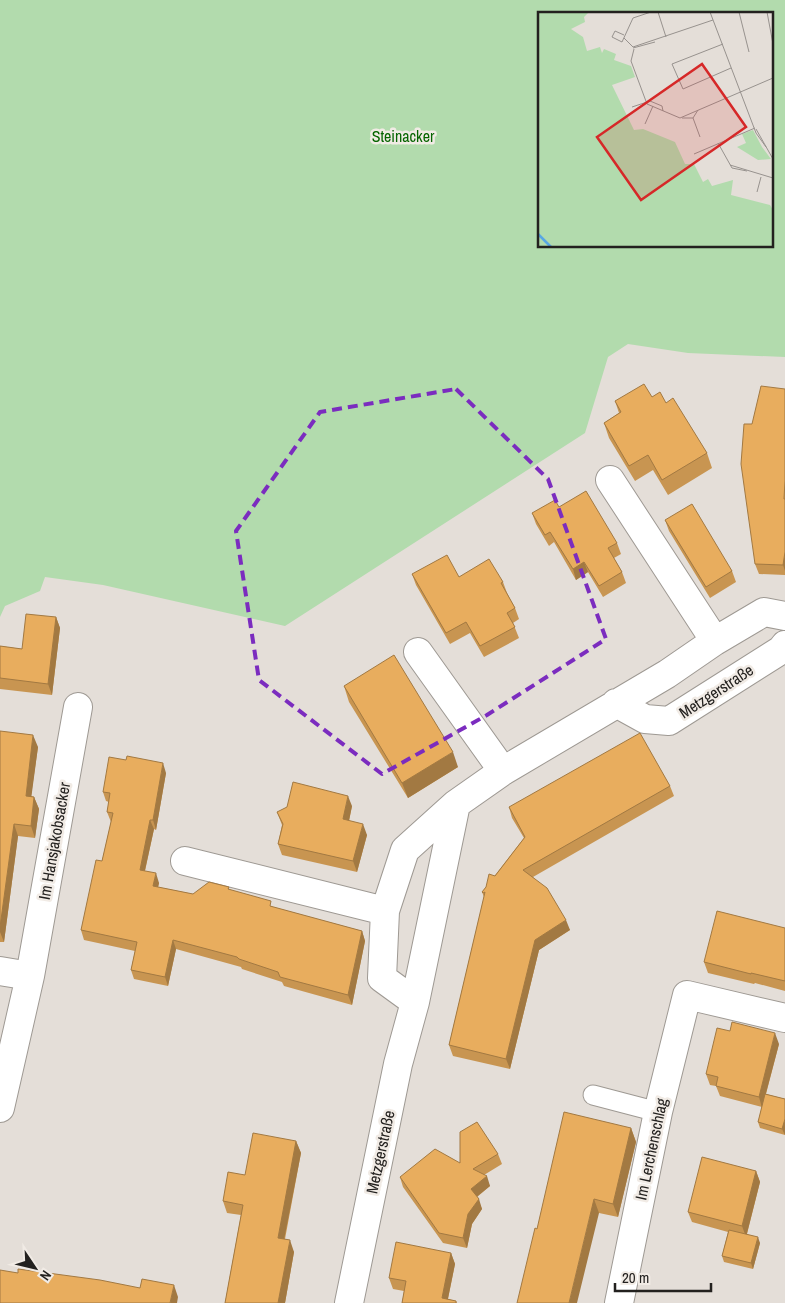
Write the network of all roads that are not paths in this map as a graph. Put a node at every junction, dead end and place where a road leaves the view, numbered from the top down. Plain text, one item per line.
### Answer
1 (610, 480) dead end
2 (785, 616) edge
3 (715, 641) junction
4 (785, 645) edge
5 (418, 652) dead end
6 (616, 703) junction
7 (78, 707) dead end
8 (503, 771) junction
9 (456, 804) junction
10 (185, 861) dead end
11 (385, 911) junction
12 (0, 971) edge
13 (30, 976) junction
14 (415, 1002) junction
15 (785, 1018) edge
16 (593, 1095) dead end
17 (0, 1108) edge
18 (658, 1112) junction
19 (349, 1303) edge
20 (619, 1303) edge

1 - 3 street
2 - 3 street
3 - 6 street
4 - 6 street, Metzgerstraße
5 - 8 street
6 - 8 street
7 - 13 street, Im Hansjakobsacker
8 - 9 street
9 - 11 street
9 - 14 street, Metzgerstraße
10 - 11 street
11 - 14 street
12 - 13 street
13 - 17 street, Im Hansjakobsacker
14 - 19 street, Metzgerstraße
15 - 18 street, Im Lerchenschlag
16 - 18 lane
18 - 20 street, Im Lerchenschlag

